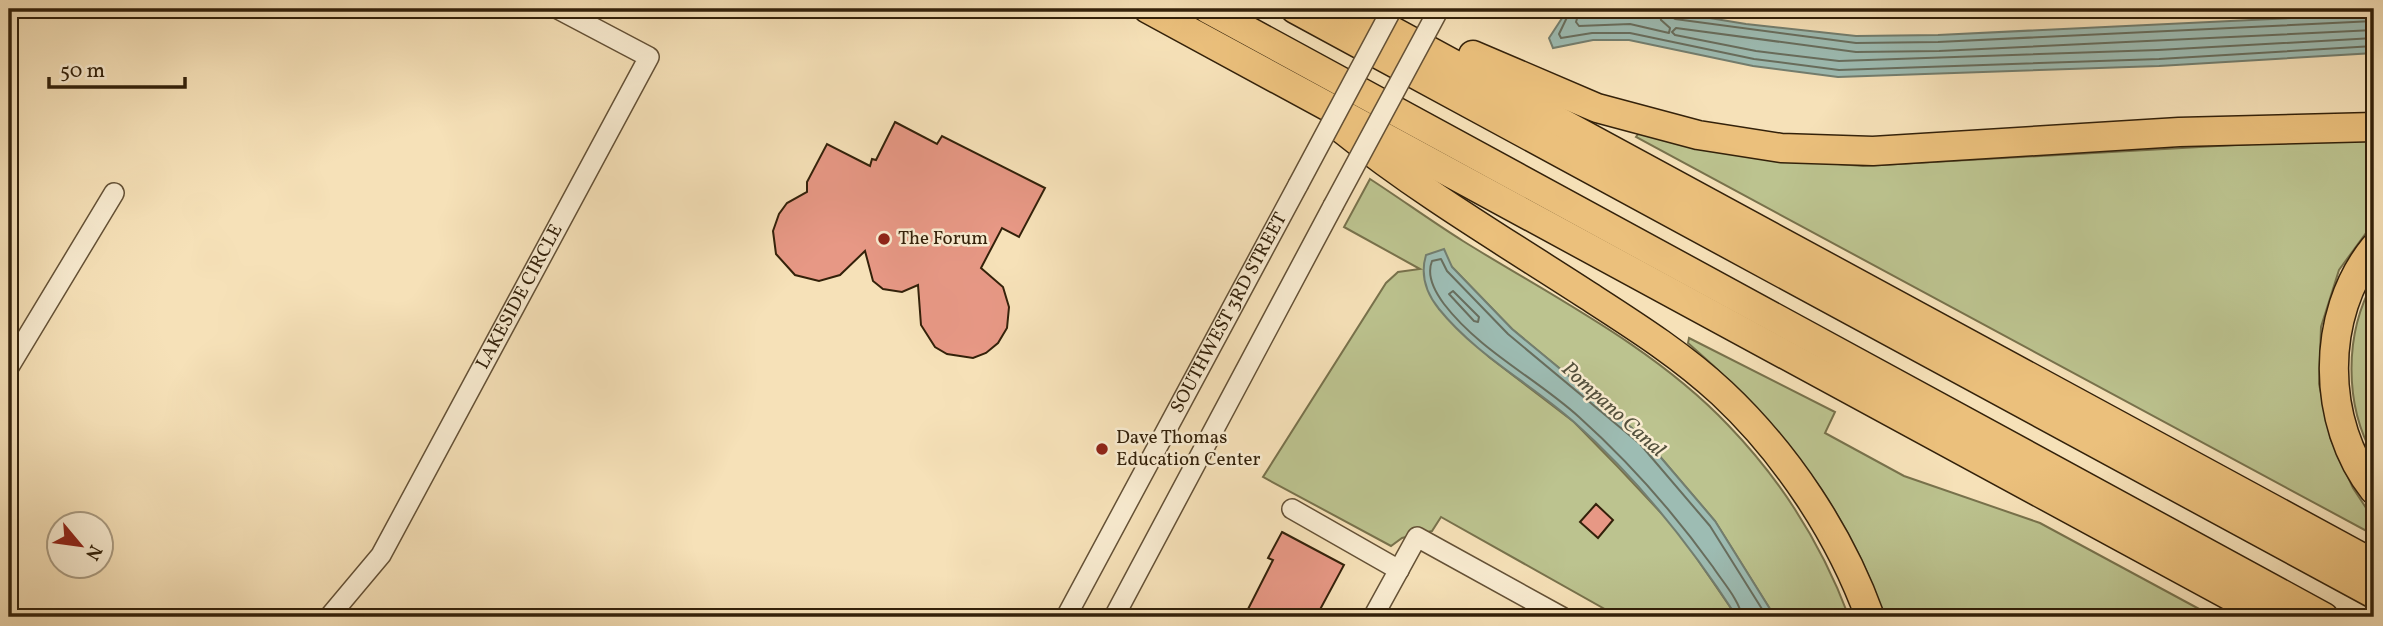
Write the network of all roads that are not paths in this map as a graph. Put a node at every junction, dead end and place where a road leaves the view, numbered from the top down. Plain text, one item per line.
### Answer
1 (558, 9) edge
2 (1148, 9) edge
3 (1208, 9) edge
4 (1295, 9) edge
5 (1352, 9) edge
6 (1363, 9) edge
7 (1392, 9) edge
8 (1439, 9) edge
9 (1282, 81) junction
10 (2374, 112) edge
11 (2374, 127) edge
12 (2179, 132) junction
13 (114, 193) dead end
14 (2374, 248) edge
15 (9, 367) edge
16 (2374, 490) edge
17 (1293, 509) dead end
18 (2374, 564) edge
19 (1399, 570) junction
20 (2374, 594) edge
21 (329, 617) edge
22 (1066, 617) edge
23 (1114, 617) edge
24 (1373, 617) edge
25 (1562, 617) edge
26 (1870, 617) edge
27 (2269, 617) edge
28 (2324, 617) edge

1 - 21 street, LAKESIDE CIRCLE
2 - 9 highway
3 - 28 highway
4 - 20 highway
5 - 18 highway
6 - 12 highway
7 - 22 street, SOUTHWEST 3RD STREET, bridge
8 - 23 street, bridge
9 - 26 highway
9 - 27 highway
10 - 12 highway
11 - 12 highway
13 - 15 street
14 - 16 highway
17 - 19 street
19 - 24 street
19 - 25 street

